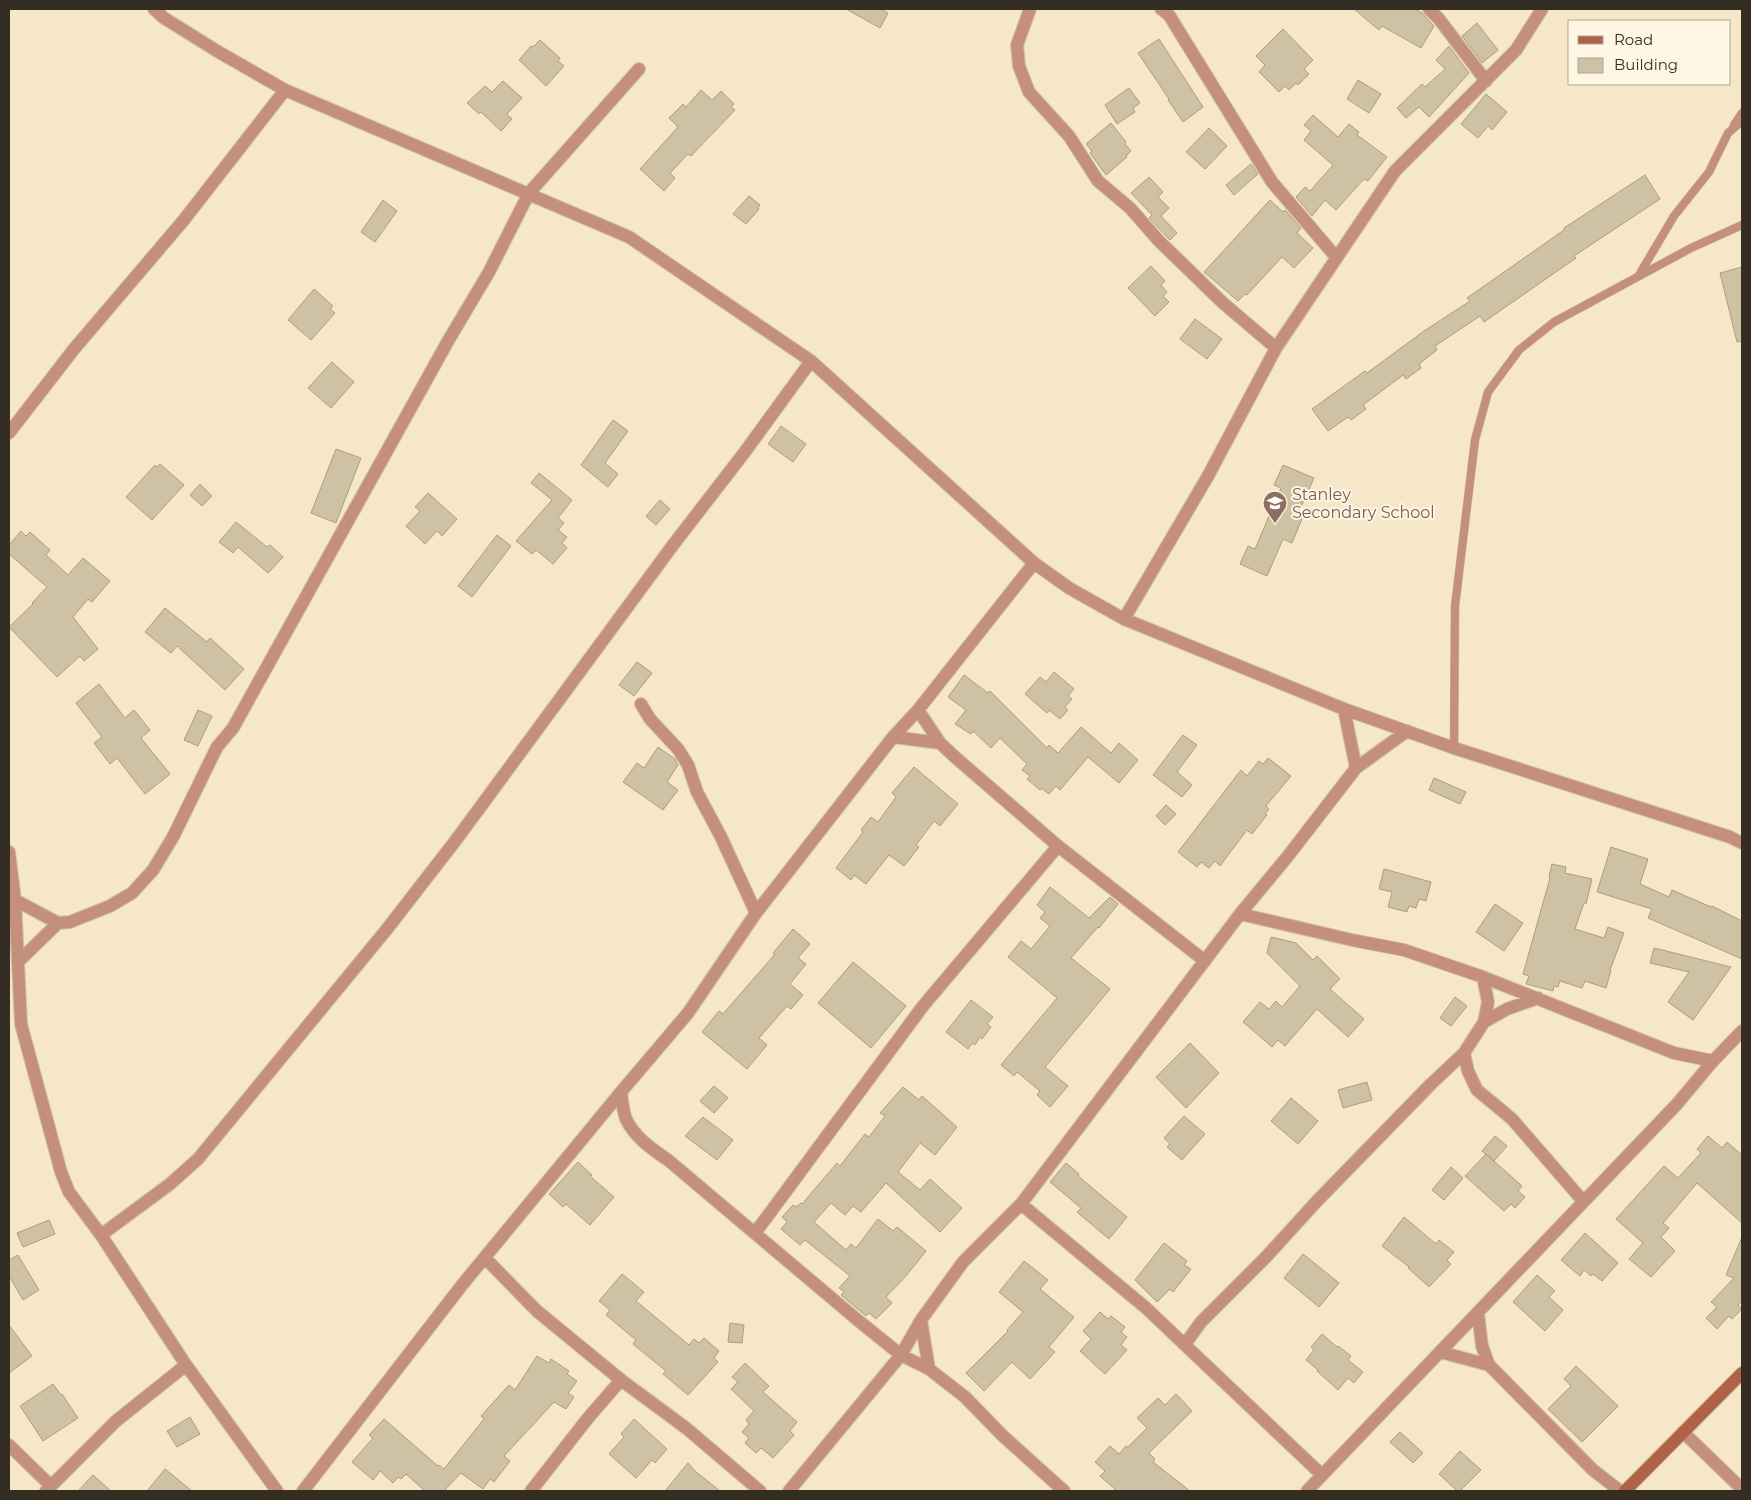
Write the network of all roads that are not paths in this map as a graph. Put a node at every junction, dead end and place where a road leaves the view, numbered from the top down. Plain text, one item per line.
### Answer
1 (154, 9) edge
2 (1030, 9) edge
3 (1161, 9) edge
4 (1429, 9) edge
5 (1533, 9) edge
6 (1542, 9) edge
7 (1533, 22) junction
8 (639, 69) dead end
9 (1486, 81) junction
10 (285, 90) junction
11 (1742, 113) edge
12 (1742, 121) edge
13 (1728, 133) junction
14 (529, 193) junction
15 (1742, 225) edge
16 (1336, 257) junction
17 (1638, 277) junction
18 (1276, 348) junction
19 (811, 361) junction
20 (9, 433) edge
21 (1034, 562) junction
22 (1124, 619) junction
23 (641, 704) dead end
24 (1344, 709) junction
25 (918, 710) junction
26 (1407, 731) junction
27 (893, 737) junction
28 (940, 743) junction
29 (1454, 748) junction
30 (1356, 768) junction
31 (1742, 829) edge
32 (1730, 837) junction
33 (1742, 844) edge
34 (1058, 846) junction
35 (9, 852) edge
36 (15, 900) junction
37 (756, 913) junction
38 (1240, 914) junction
39 (58, 923) junction
40 (1205, 961) junction
41 (18, 962) junction
42 (1483, 976) junction
43 (1538, 998) junction
44 (1484, 1022) junction
45 (15, 1026) edge
46 (1742, 1031) edge
47 (1464, 1053) junction
48 (1713, 1061) junction
49 (621, 1092) junction
50 (1583, 1201) junction
51 (1021, 1204) junction
52 (755, 1233) junction
53 (100, 1235) junction
54 (485, 1258) junction
55 (1478, 1313) junction
56 (921, 1320) junction
57 (1185, 1344) junction
58 (1440, 1352) junction
59 (901, 1355) junction
60 (186, 1365) junction
61 (1489, 1365) junction
62 (930, 1369) junction
63 (1742, 1373) edge
64 (622, 1380) junction
65 (1684, 1432) junction
66 (9, 1445) edge
67 (1322, 1475) junction
68 (49, 1488) edge
69 (1742, 1489) edge
70 (277, 1491) edge
71 (303, 1491) edge
72 (531, 1491) edge
73 (760, 1491) edge
74 (790, 1491) edge
75 (1064, 1491) edge
76 (1307, 1491) edge
77 (1620, 1491) edge
78 (1625, 1491) edge

1 - 10 street
2 - 18 street
3 - 16 street
4 - 9 street
5 - 7 street
6 - 7 street
7 - 9 street
8 - 14 street
9 - 16 street
10 - 14 street
10 - 20 street
11 - 13 lane
12 - 13 lane
13 - 17 lane
14 - 19 street
14 - 39 street
15 - 17 lane
16 - 18 street
17 - 29 lane
18 - 22 street
19 - 21 street
19 - 53 street
21 - 22 street
21 - 25 street
22 - 24 street
23 - 37 street
24 - 26 street
24 - 30 street
25 - 27 street
25 - 28 street
26 - 29 street
26 - 30 street
27 - 28 street
27 - 37 street
28 - 34 street
29 - 32 street
30 - 38 street
31 - 32 street
32 - 33 street
34 - 40 street
34 - 52 street
35 - 36 street
36 - 39 street
36 - 41 street
37 - 49 street
38 - 40 street
38 - 42 street
39 - 41 street
40 - 51 street
41 - 45 street
42 - 43 street
42 - 44 street
43 - 44 street
43 - 48 street
44 - 47 street
45 - 53 street
46 - 48 street
47 - 50 street
47 - 57 street
48 - 50 street
49 - 52 street
49 - 54 street
50 - 55 street
51 - 56 street
51 - 57 street
52 - 59 street
53 - 60 street
54 - 64 street
54 - 71 street
55 - 58 street
55 - 61 street
56 - 59 street
56 - 62 street
57 - 67 street
58 - 61 street
58 - 67 street
59 - 62 street
59 - 74 street
60 - 68 street
60 - 70 street
61 - 77 street
62 - 75 street
63 - 65 main road
64 - 72 street
64 - 73 street
65 - 69 street
65 - 78 main road
66 - 68 street
67 - 76 street

